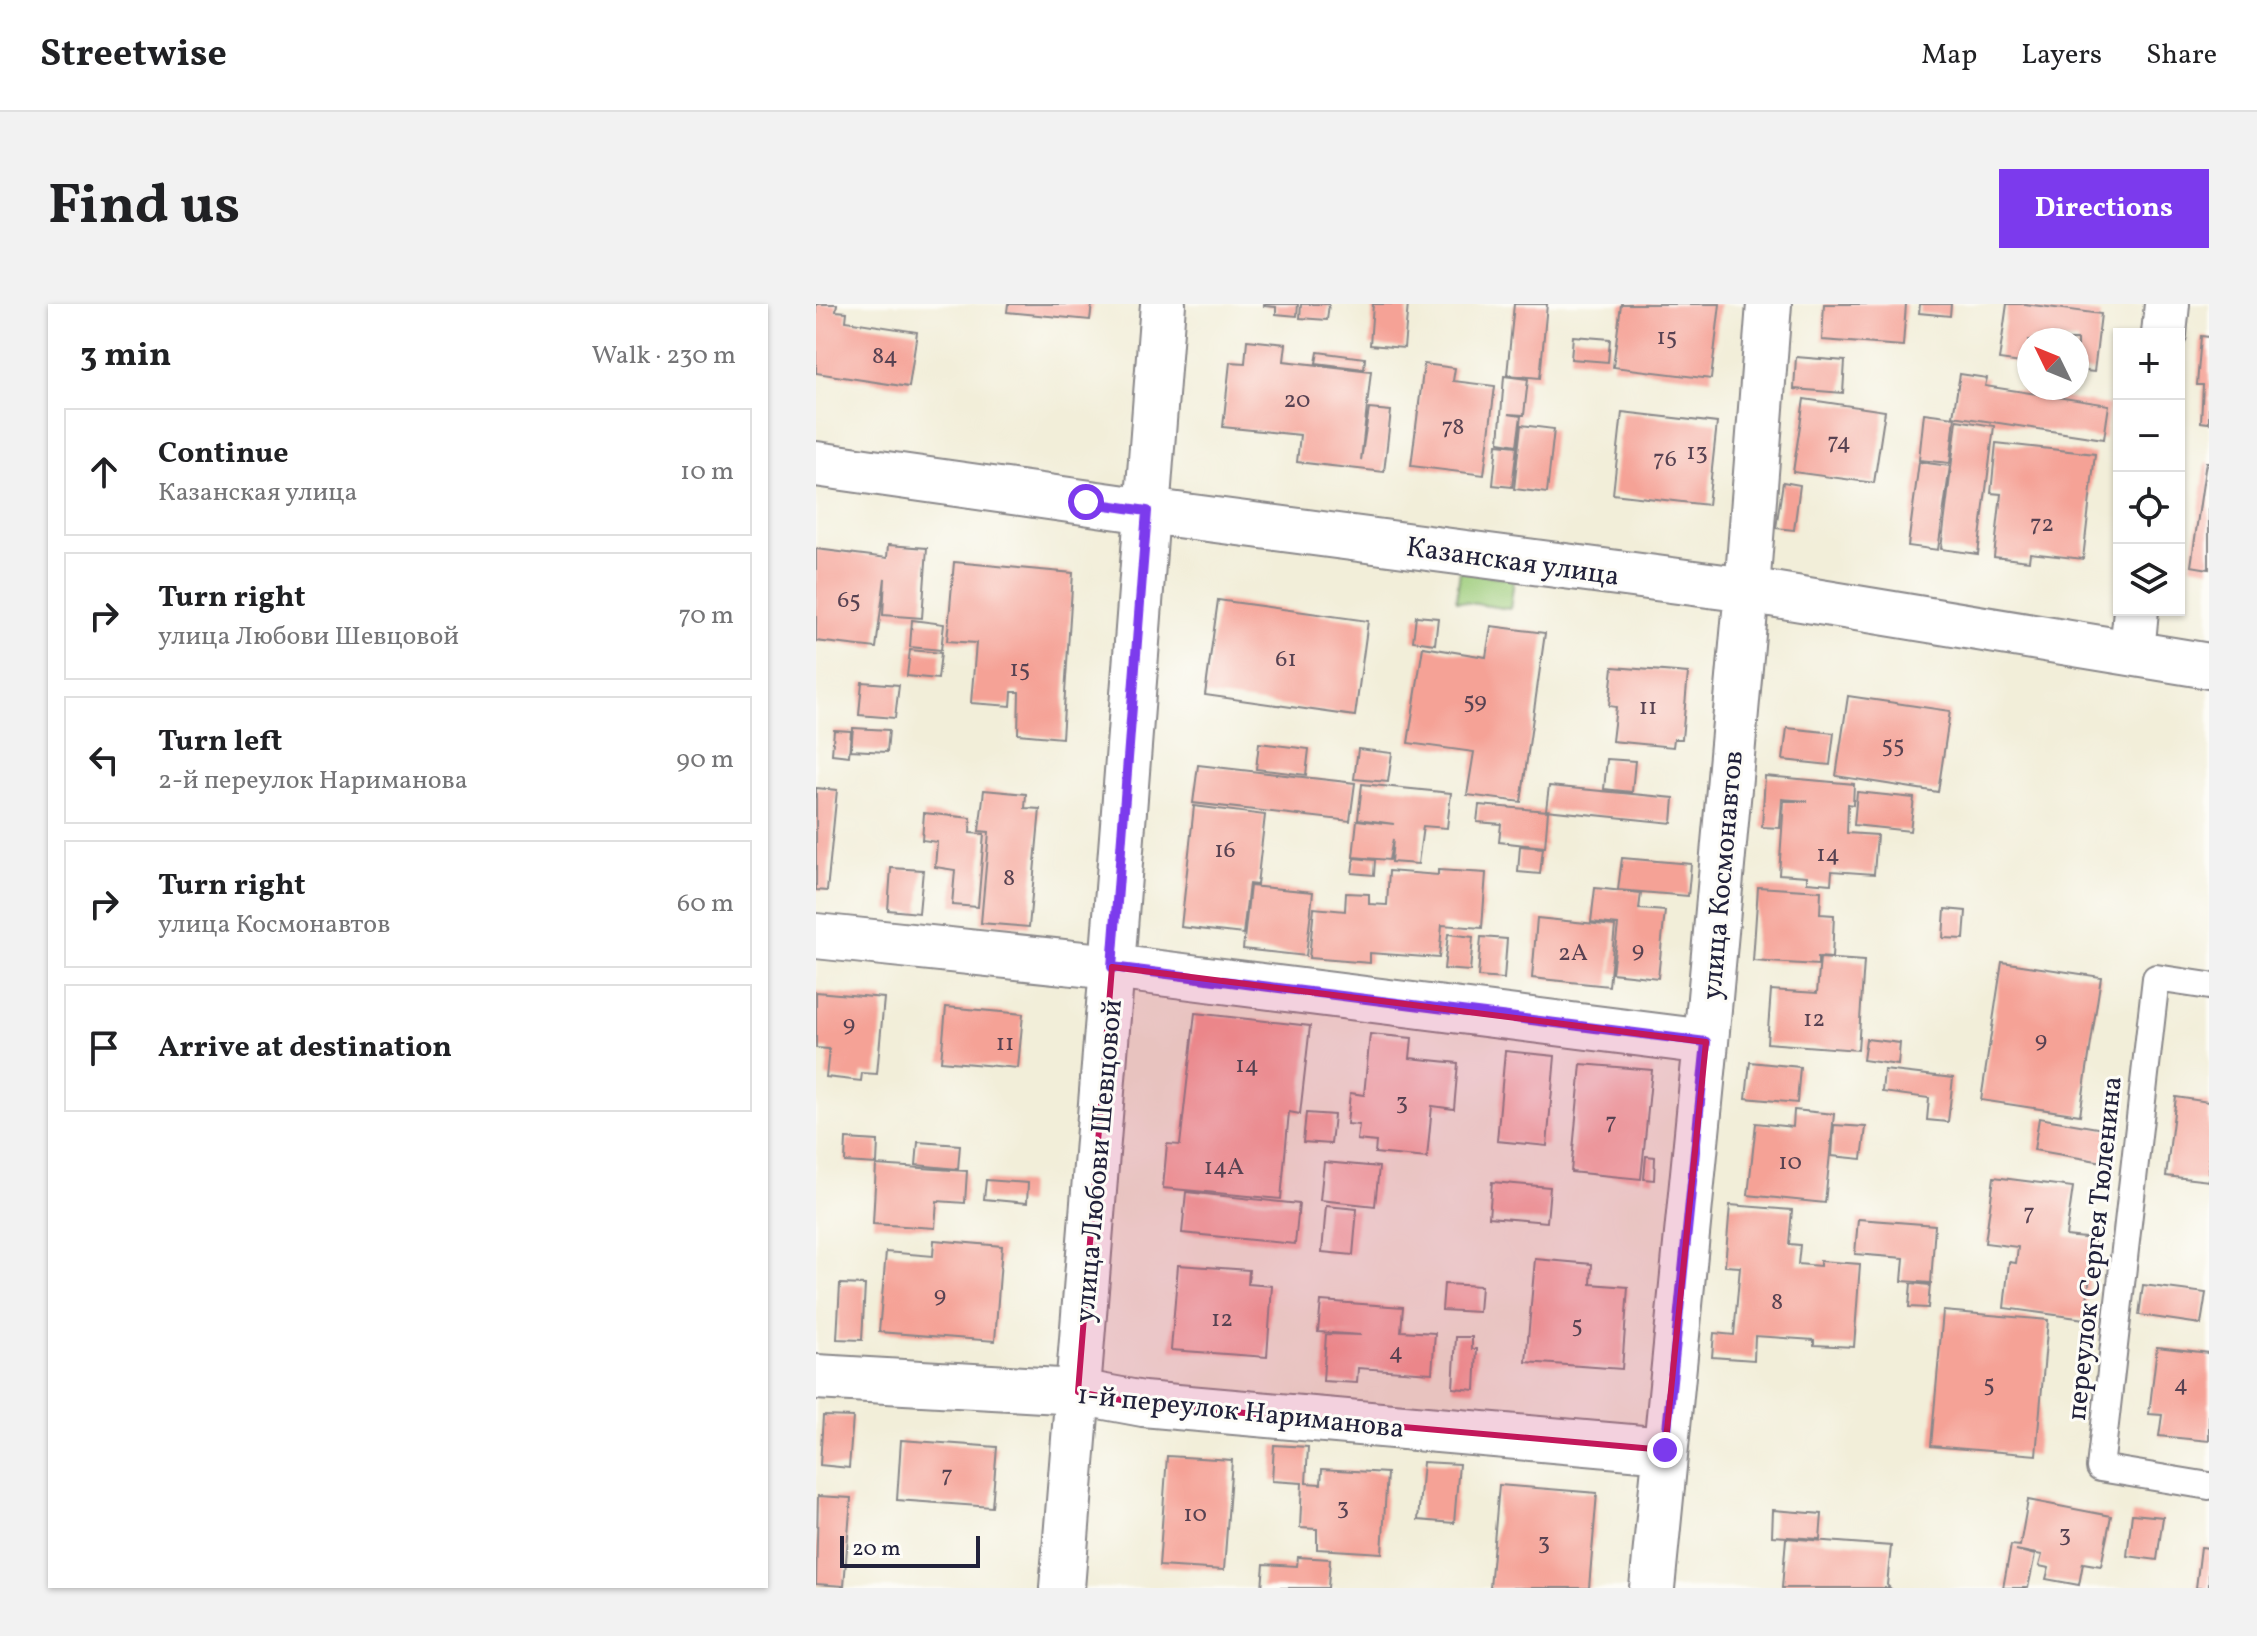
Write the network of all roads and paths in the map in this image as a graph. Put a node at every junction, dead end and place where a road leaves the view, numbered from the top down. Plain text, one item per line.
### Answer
1 (1163, 304) edge
2 (1769, 304) edge
3 (2167, 304) edge
4 (2165, 328) edge
5 (816, 464) edge
6 (1147, 511) junction
7 (1747, 590) junction
8 (2135, 616) edge
9 (2132, 653) junction
10 (2209, 666) edge
11 (816, 936) edge
12 (1112, 967) junction
13 (2209, 986) edge
14 (1706, 1042) junction
15 (816, 1377) edge
16 (1078, 1392) junction
17 (1665, 1450) junction
18 (2209, 1486) edge
19 (1062, 1588) edge
20 (1652, 1588) edge

1 - 6 street, улица Любови Шевцовой
2 - 7 street, улица Космонавтов
3 - 4 street
5 - 6 street, Казанская улица
6 - 7 street, Казанская улица
6 - 12 street, улица Любови Шевцовой
7 - 9 street, Казанская улица
7 - 14 street, улица Космонавтов
8 - 9 street
9 - 10 street, Казанская улица
11 - 12 street
12 - 14 street
12 - 16 street, улица Любови Шевцовой
13 - 18 lane, переулок Сергея Тюленина
14 - 17 street, улица Космонавтов
15 - 16 street, 1-й переулок Нариманова
16 - 17 street, 1-й переулок Нариманова
16 - 19 street, улица Любови Шевцовой
17 - 20 street, улица Космонавтов

